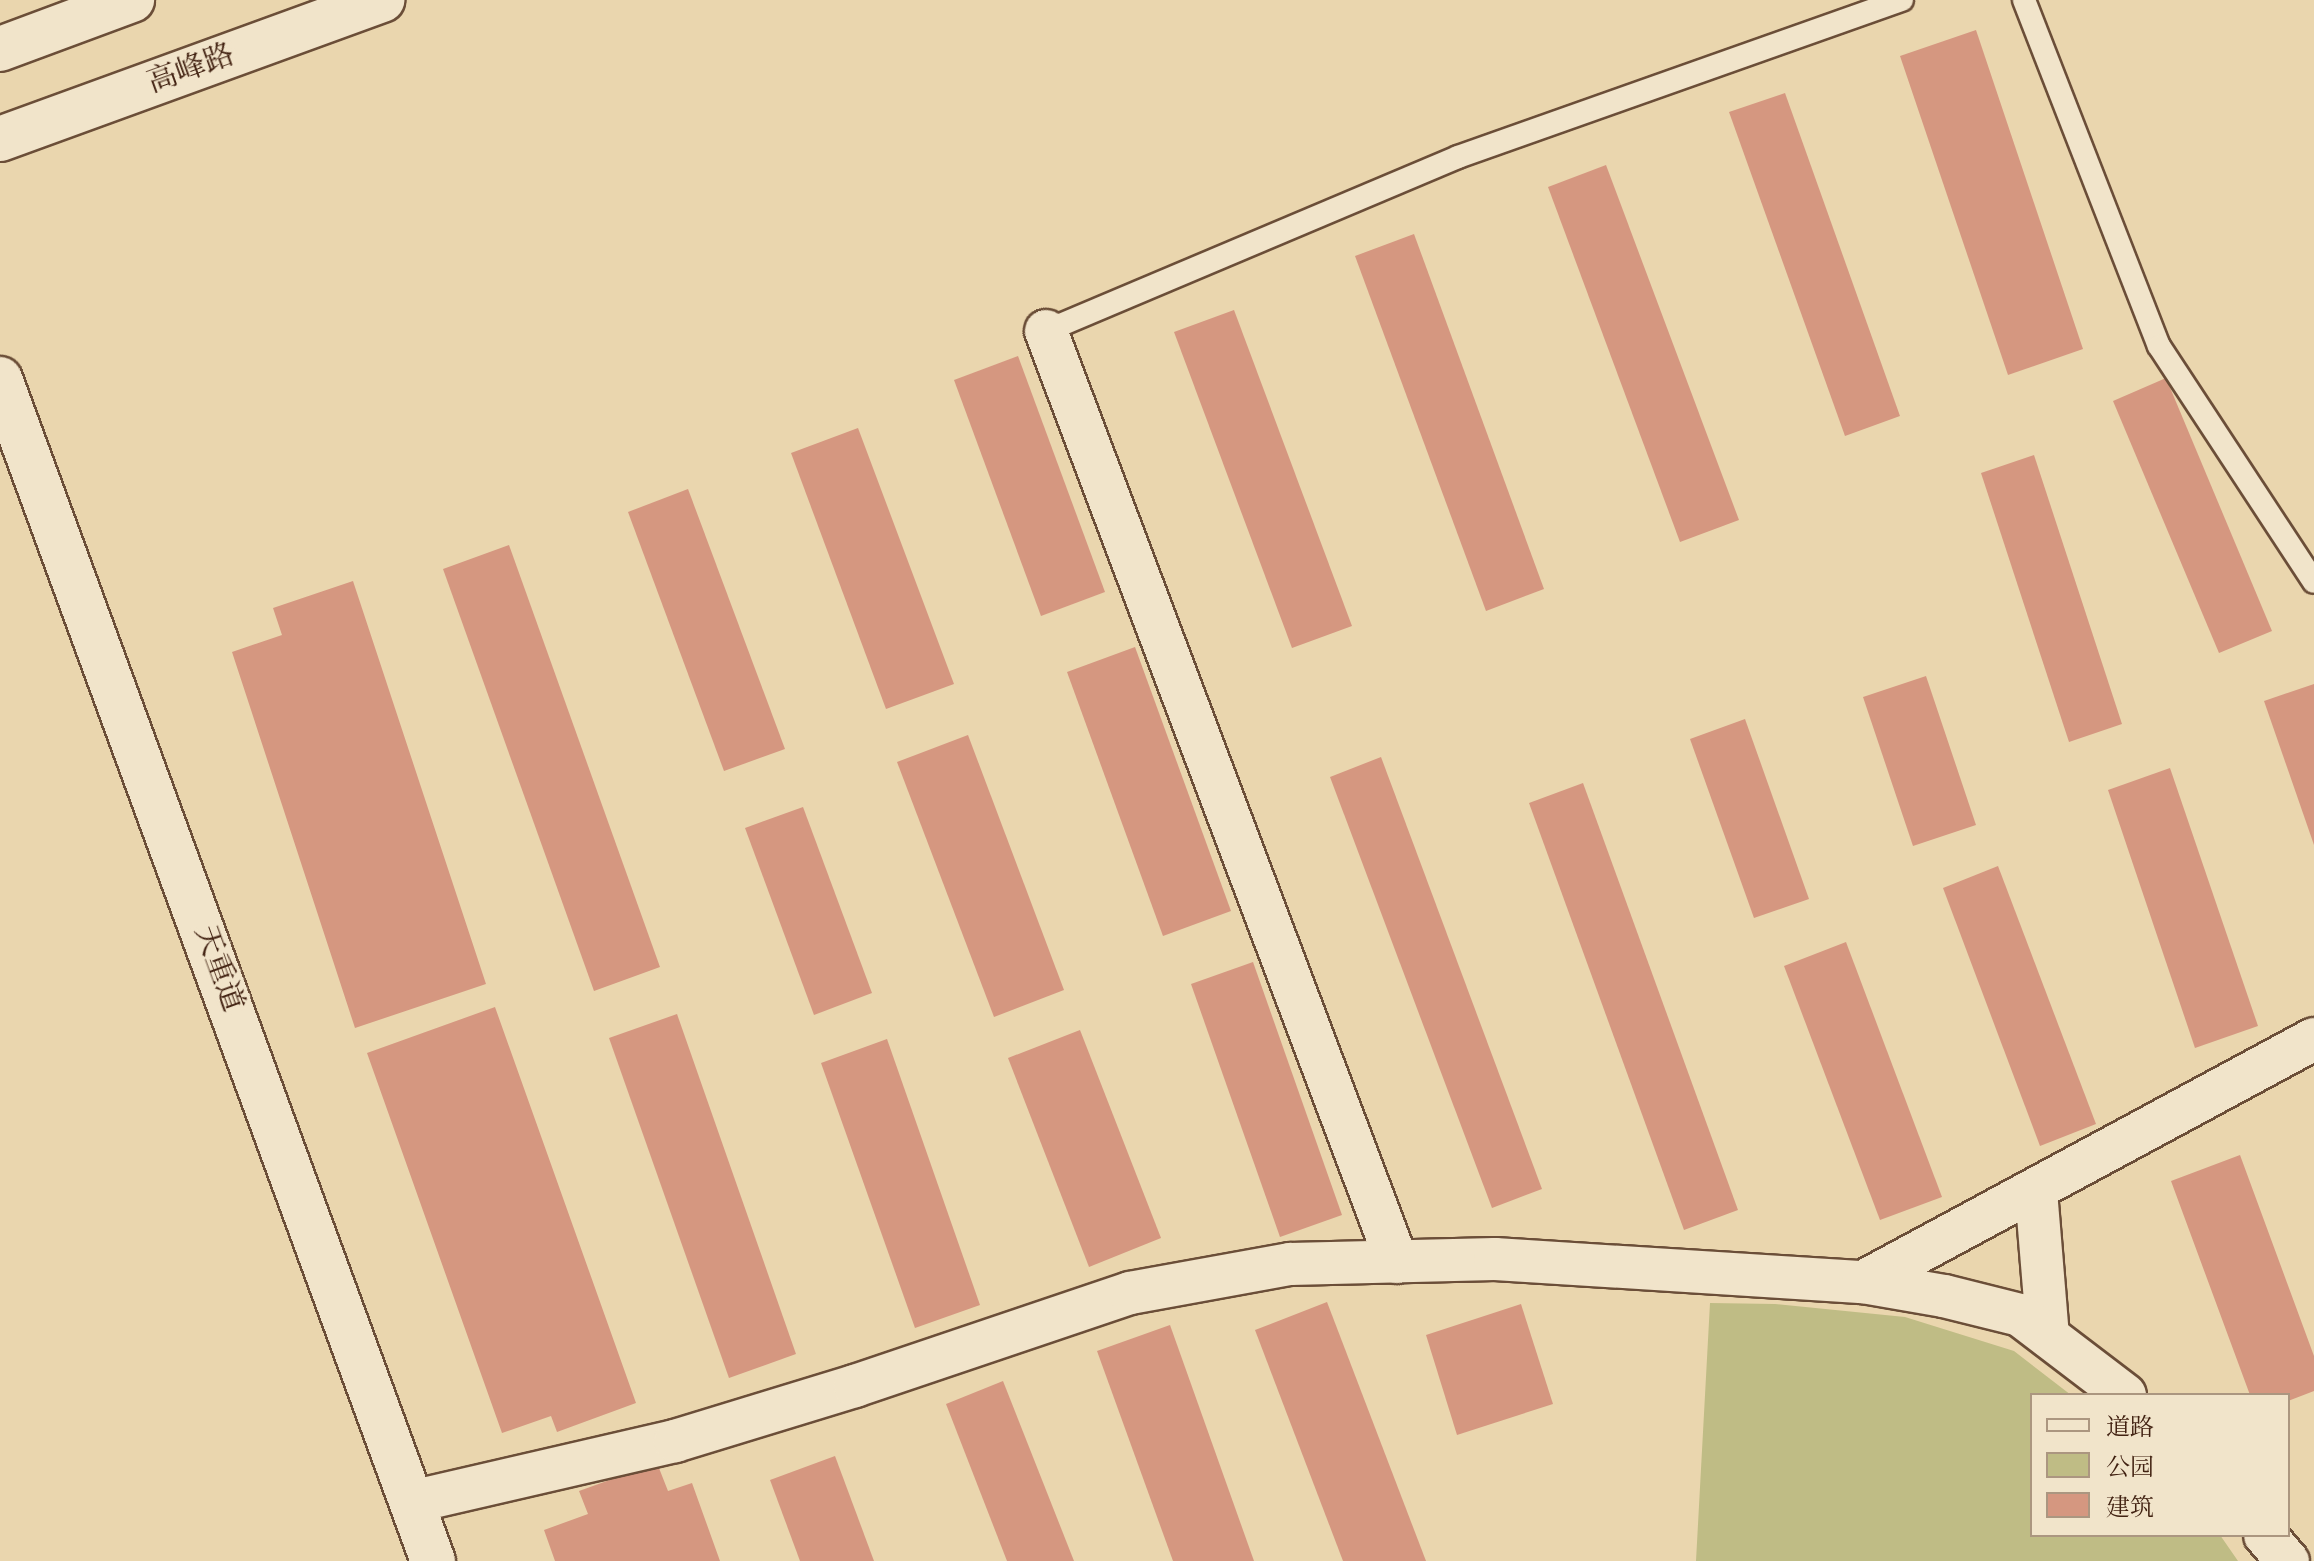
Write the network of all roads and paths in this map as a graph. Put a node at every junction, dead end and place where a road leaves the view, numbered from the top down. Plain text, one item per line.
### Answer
1 (132, 0) edge
2 (382, 0) edge
3 (1902, 0) edge
4 (2024, 0) edge
5 (0, 49) edge
6 (0, 139) edge
7 (1046, 331) joint
8 (0, 379) edge
9 (2314, 582) edge
10 (2314, 1039) edge
11 (2036, 1191) junction
12 (1397, 1262) junction
13 (1863, 1282) junction
14 (2048, 1336) junction
15 (2122, 1393) edge
16 (411, 1502) junction
17 (2267, 1537) edge
18 (433, 1561) edge
19 (2288, 1561) edge

1 - 5 street
2 - 6 street, 高峰路
3 - 7 lane
4 - 9 lane
7 - 12 street
8 - 16 street, 天重道
10 - 11 street
11 - 13 street
11 - 14 street
12 - 13 street
12 - 16 street
13 - 14 street
14 - 15 street
16 - 18 street, 天重道
17 - 19 street

